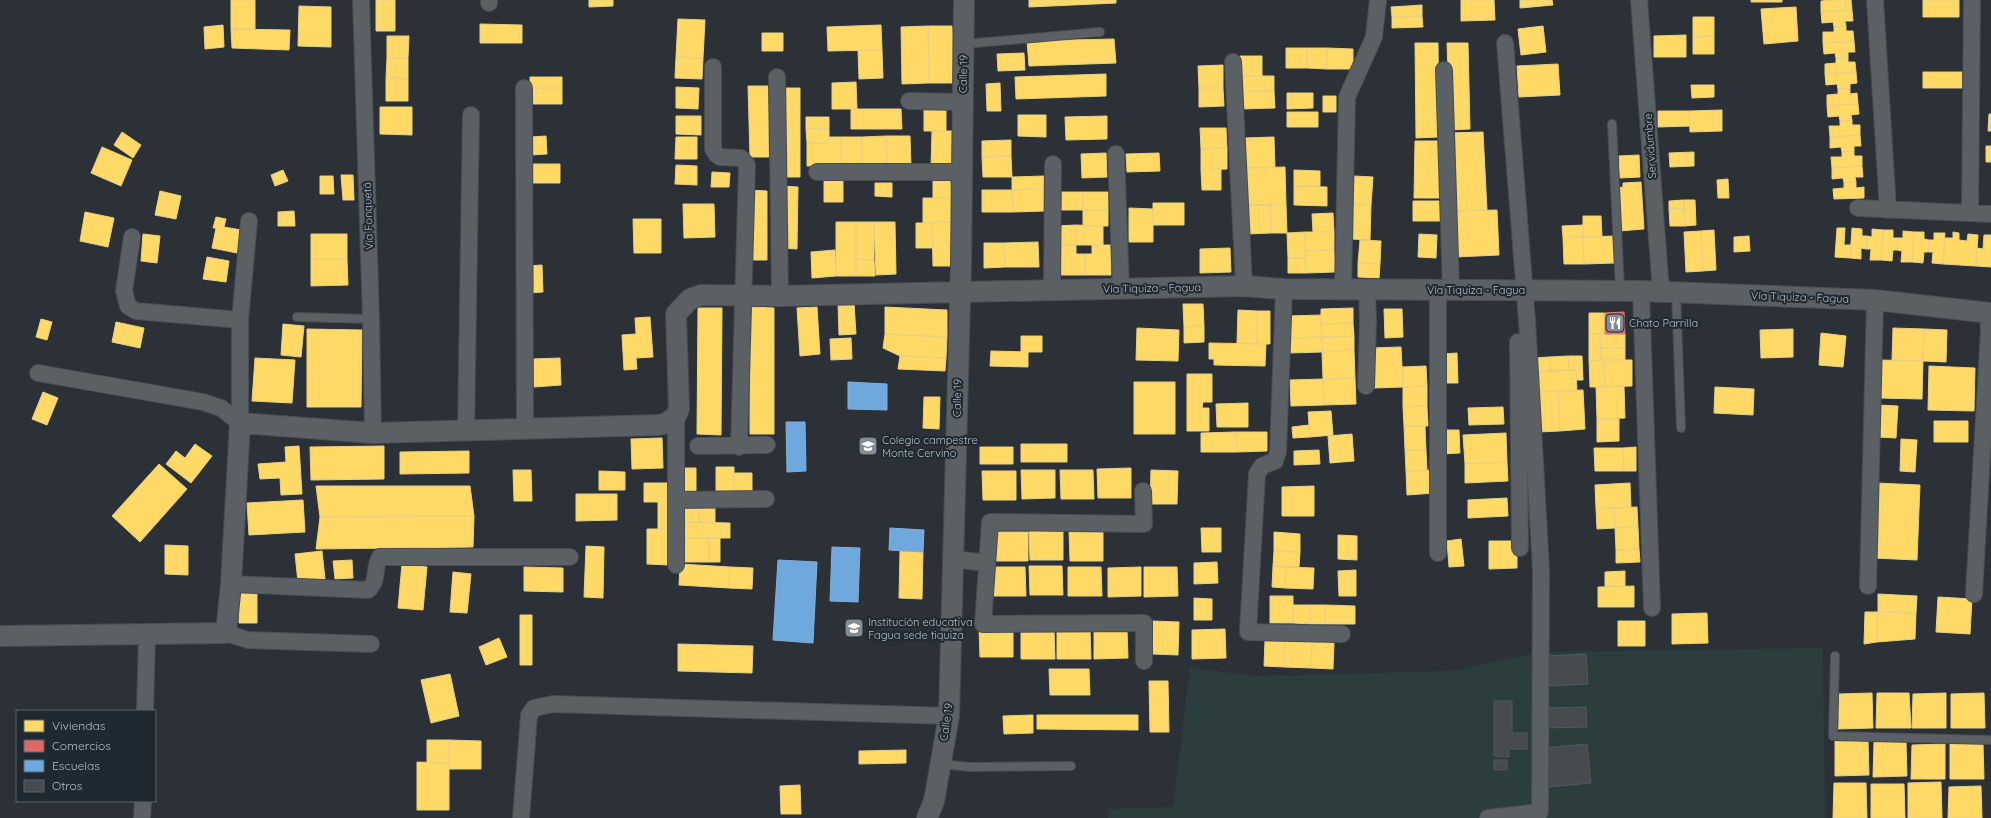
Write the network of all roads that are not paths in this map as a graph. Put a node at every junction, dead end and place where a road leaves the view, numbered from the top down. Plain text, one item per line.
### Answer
1 (361, 0) edge
2 (964, 0) edge
3 (1378, 0) edge
4 (1640, 0) edge
5 (1875, 0) edge
6 (1972, 0) edge
7 (1100, 32) dead end
8 (1505, 43) dead end
9 (964, 44) junction
10 (1232, 62) dead end
11 (713, 67) dead end
12 (1444, 70) dead end
13 (777, 77) dead end
14 (524, 88) dead end
15 (909, 101) dead end
16 (963, 102) junction
17 (471, 115) dead end
18 (1612, 124) dead end
19 (1116, 154) dead end
20 (1053, 164) dead end
21 (817, 172) dead end
22 (962, 172) junction
23 (1858, 208) dead end
24 (1888, 210) junction
25 (1970, 213) junction
26 (1991, 214) edge
27 (249, 220) dead end
28 (132, 237) dead end
29 (1244, 286) junction
30 (1121, 289) junction
31 (1284, 289) junction
32 (1343, 289) junction
33 (1521, 289) junction
34 (1052, 290) junction
35 (1367, 290) junction
36 (1444, 290) junction
37 (1620, 290) junction
38 (1640, 291) junction
39 (960, 292) junction
40 (1669, 292) junction
41 (742, 296) junction
42 (780, 296) junction
43 (1875, 300) junction
44 (1990, 314) edge
45 (297, 317) dead end
46 (371, 319) junction
47 (240, 320) junction
48 (38, 373) dead end
49 (1366, 386) dead end
50 (676, 416) junction
51 (240, 423) junction
52 (525, 427) junction
53 (1680, 428) dead end
54 (466, 431) junction
55 (373, 432) junction
56 (767, 445) dead end
57 (698, 446) dead end
58 (739, 447) junction
59 (1143, 491) dead end
60 (766, 499) dead end
61 (676, 500) junction
62 (1520, 548) dead end
63 (1438, 553) dead end
64 (570, 557) dead end
65 (953, 559) junction
66 (987, 563) junction
67 (676, 565) dead end
68 (231, 584) junction
69 (1868, 586) dead end
70 (1974, 594) dead end
71 (1652, 608) dead end
72 (226, 633) junction
73 (147, 634) junction
74 (1342, 634) dead end
75 (0, 636) edge
76 (371, 644) dead end
77 (1835, 656) dead end
78 (1144, 661) dead end
79 (145, 710) edge
80 (949, 716) junction
81 (1991, 740) edge
82 (939, 764) junction
83 (1070, 766) dead end
84 (143, 802) edge
85 (142, 818) edge
86 (522, 818) edge
87 (927, 818) edge
88 (1488, 818) edge

1 - 46 street, Vía Fonquetá
2 - 9 street, Calle 19
3 - 32 street
4 - 40 street, Servidumbre
5 - 24 street
6 - 25 street
7 - 9 lane
8 - 33 street
9 - 16 street, Calle 19
10 - 29 street
11 - 41 street
12 - 36 street
13 - 42 street
14 - 52 street
15 - 16 street
16 - 22 street, Calle 19
17 - 54 street
18 - 37 lane
19 - 30 street
20 - 34 street
21 - 22 street
22 - 39 street, Calle 19
23 - 24 street
24 - 25 street
25 - 26 street
27 - 47 street
28 - 47 street
29 - 30 street, Vía Tiquiza - Fagua
29 - 31 street, Vía Tiquiza - Fagua
30 - 34 street, Vía Tiquiza - Fagua
31 - 32 street, Vía Tiquiza - Fagua
31 - 74 street
32 - 35 street, Vía Tiquiza - Fagua
33 - 36 street, Vía Tiquiza - Fagua
33 - 37 street, Vía Tiquiza - Fagua
33 - 62 street
33 - 88 street
34 - 39 street, Vía Tiquiza - Fagua
35 - 36 street, Vía Tiquiza - Fagua
35 - 49 street
36 - 63 street
37 - 38 street, Vía Tiquiza - Fagua
38 - 40 street, Vía Tiquiza - Fagua
38 - 71 street
39 - 42 street, Vía Tiquiza - Fagua
39 - 65 street, Calle 19
40 - 43 street, Vía Tiquiza - Fagua
40 - 53 lane
41 - 42 street, Vía Tiquiza - Fagua
41 - 50 street, Vía Tiquiza - Fagua
41 - 58 street
43 - 44 street, Vía Tiquiza - Fagua
43 - 69 street
44 - 70 street
45 - 46 lane
46 - 55 street, Vía Fonquetá
47 - 51 street
48 - 51 street
50 - 52 street
50 - 61 street
51 - 55 street
51 - 68 street
52 - 54 street
54 - 55 street
56 - 58 street
57 - 58 street
59 - 66 street
60 - 61 street
61 - 67 street
64 - 68 street
65 - 66 street
65 - 80 street, Calle 19
66 - 78 street
68 - 72 street
72 - 73 street
72 - 76 street
73 - 75 street
73 - 79 street
77 - 81 lane
80 - 82 street, Calle 19
80 - 86 street
82 - 83 lane
82 - 87 street, Calle 19
84 - 85 street

